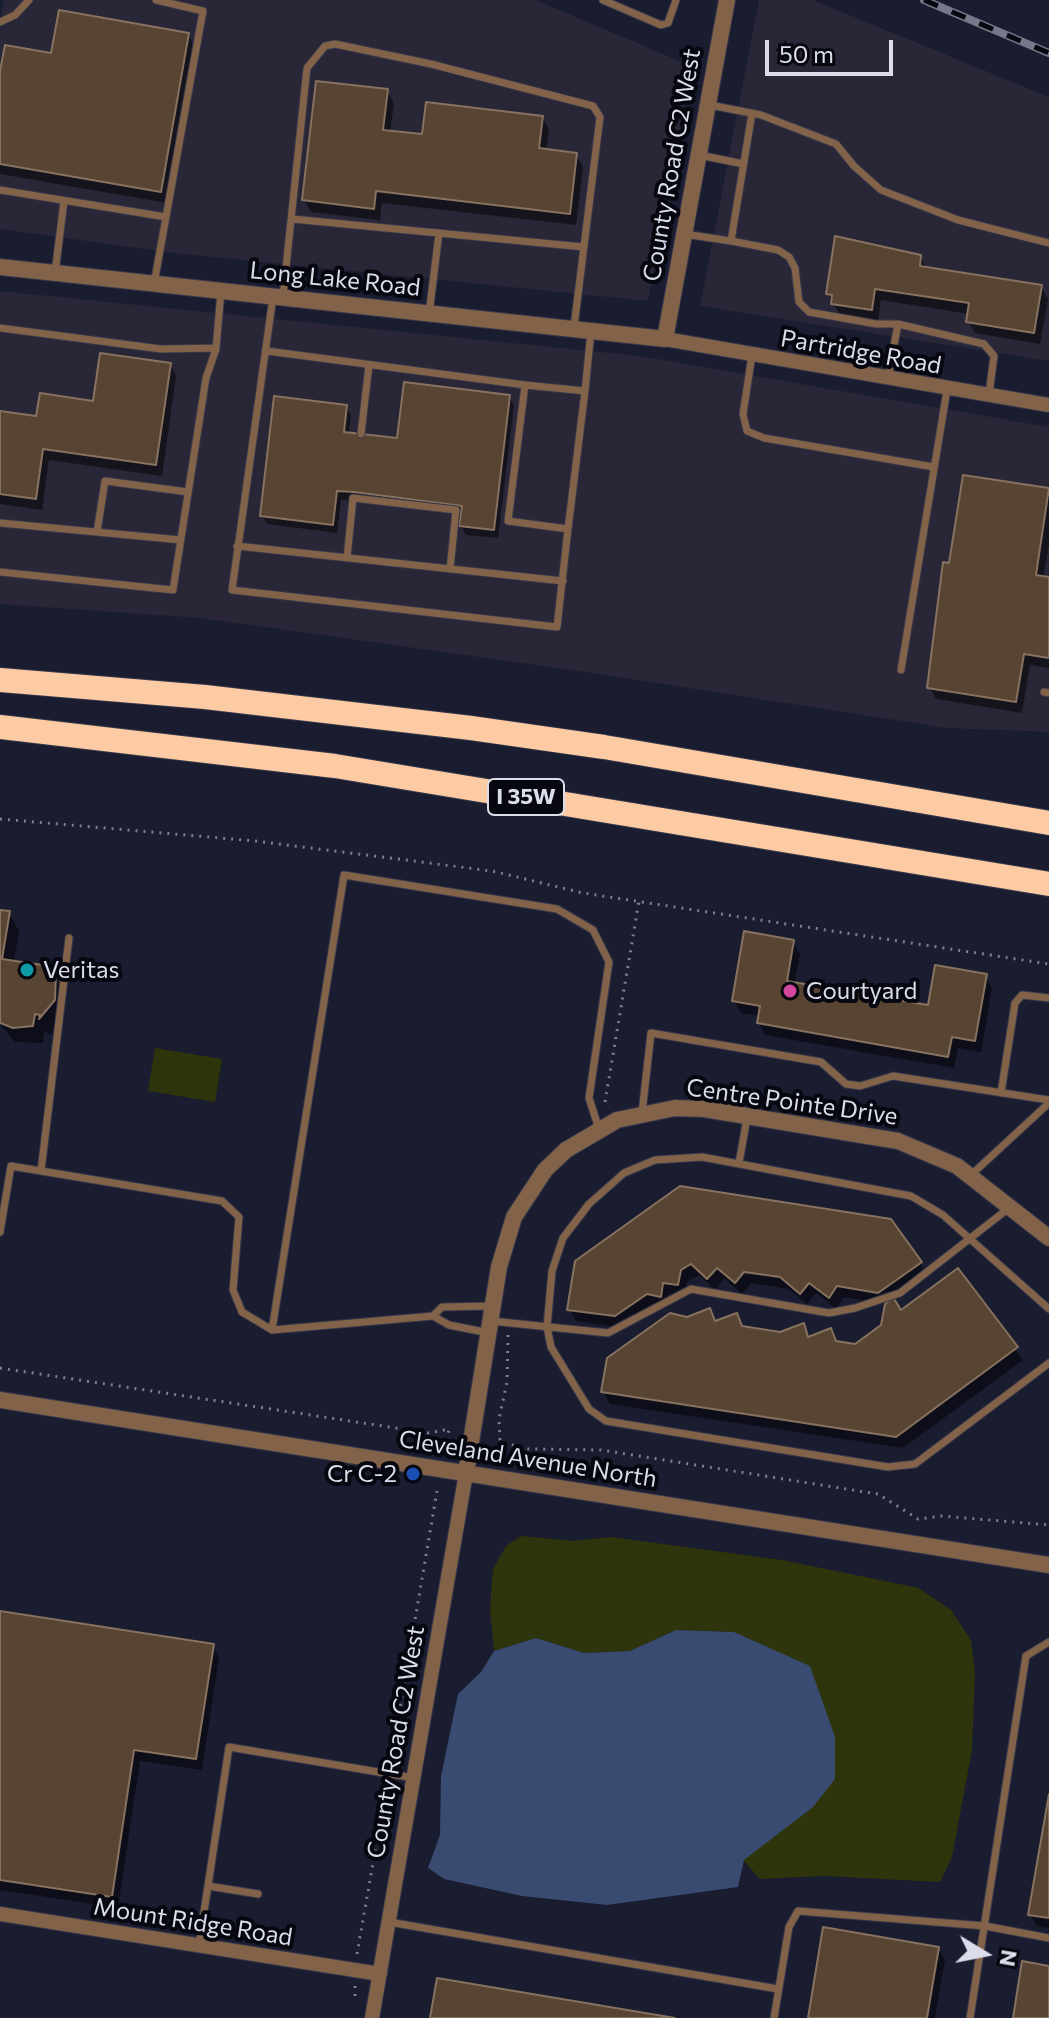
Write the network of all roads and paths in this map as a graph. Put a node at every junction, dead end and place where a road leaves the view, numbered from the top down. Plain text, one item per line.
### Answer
1 (29, 0) edge
2 (156, 0) edge
3 (603, 0) edge
4 (676, 0) edge
5 (169, 1) edge
6 (724, 1) edge
7 (0, 22) edge
8 (708, 105) junction
9 (752, 113) junction
10 (698, 155) junction
11 (744, 164) junction
12 (0, 190) edge
13 (64, 201) junction
14 (166, 217) junction
15 (292, 219) junction
16 (439, 233) junction
17 (684, 234) junction
18 (731, 241) junction
19 (1049, 243) edge
20 (584, 247) junction
21 (0, 267) edge
22 (55, 273) junction
23 (154, 284) junction
24 (221, 291) junction
25 (278, 297) junction
26 (429, 314) junction
27 (898, 324) junction
28 (0, 328) edge
29 (574, 329) junction
30 (591, 331) junction
31 (665, 339) junction
32 (216, 348) junction
33 (267, 351) junction
34 (752, 355) junction
35 (369, 365) junction
36 (888, 380) junction
37 (525, 385) junction
38 (947, 390) junction
39 (585, 391) junction
40 (989, 396) junction
41 (1049, 405) edge
42 (361, 434) dead end
43 (934, 467) junction
44 (188, 492) junction
45 (0, 523) edge
46 (568, 529) junction
47 (97, 532) junction
48 (181, 540) junction
49 (237, 546) junction
50 (347, 558) junction
51 (450, 569) junction
52 (0, 572) edge
53 (563, 581) junction
54 (901, 670) dead end
55 (0, 680) edge
56 (0, 727) edge
57 (0, 819) edge
58 (1049, 823) edge
59 (1049, 884) edge
60 (639, 901) junction
61 (69, 938) dead end
62 (1049, 964) edge
63 (1049, 998) edge
64 (1001, 1093) junction
65 (605, 1102) dead end
66 (1049, 1102) edge
67 (642, 1113) junction
68 (748, 1115) junction
69 (599, 1129) junction
70 (739, 1163) junction
71 (41, 1171) junction
72 (970, 1176) junction
73 (1010, 1206) junction
74 (0, 1232) edge
75 (1049, 1238) edge
76 (971, 1239) junction
77 (1049, 1309) edge
78 (433, 1316) junction
79 (491, 1320) junction
80 (510, 1323) junction
81 (547, 1327) junction
82 (272, 1330) junction
83 (1049, 1363) edge
84 (0, 1368) edge
85 (0, 1400) edge
86 (449, 1429) dead end
87 (466, 1473) junction
88 (436, 1499) dead end
89 (1049, 1525) edge
90 (1049, 1565) edge
91 (1049, 1642) edge
92 (388, 1774) junction
93 (414, 1778) junction
94 (208, 1886) junction
95 (258, 1894) dead end
96 (0, 1914) edge
97 (389, 1922) junction
98 (985, 1926) junction
99 (1049, 1938) edge
100 (199, 1945) junction
101 (357, 1954) dead end
102 (380, 1974) junction
103 (778, 1989) junction
104 (372, 2018) edge
105 (774, 2018) edge
106 (970, 2018) edge

1 - 7 lane
2 - 5 lane
3 - 4 lane
5 - 14 lane
6 - 8 street, County Road C2 West
8 - 9 lane
8 - 10 street, County Road C2 West
9 - 11 lane
9 - 19 lane
10 - 11 lane
10 - 17 street, County Road C2 West
11 - 18 lane
12 - 13 lane
13 - 14 lane
13 - 22 lane
14 - 23 lane
15 - 16 lane
15 - 20 lane
15 - 25 lane
16 - 20 lane
16 - 26 lane
17 - 18 lane
17 - 31 street, County Road C2 West
18 - 27 lane
20 - 29 lane
21 - 22 street, Long Lake Road
22 - 23 street, Long Lake Road
23 - 24 street, Long Lake Road
24 - 25 street, Long Lake Road
24 - 32 lane
25 - 26 street, Long Lake Road
25 - 33 lane
26 - 29 street, Long Lake Road
27 - 36 lane
27 - 40 lane
28 - 32 lane
29 - 30 street, Long Lake Road
30 - 31 street, Long Lake Road
30 - 39 lane
31 - 34 street, Partridge Road
32 - 44 lane
33 - 35 lane
33 - 49 lane
34 - 36 street, Partridge Road
34 - 43 lane
35 - 37 lane
35 - 42 lane
36 - 38 street, Partridge Road
37 - 39 lane
37 - 46 lane
38 - 40 street, Partridge Road
38 - 43 lane
39 - 46 lane
40 - 41 street, Partridge Road
43 - 54 lane
44 - 47 lane
44 - 48 lane
45 - 47 lane
46 - 53 lane
47 - 48 lane
48 - 52 lane
49 - 50 lane
49 - 53 lane
50 - 51 lane
50 - 51 lane
51 - 53 lane
55 - 58 highway
56 - 59 highway, I 35W
57 - 60 path
60 - 62 path
60 - 65 path
61 - 71 lane
63 - 64 lane
64 - 66 lane
64 - 67 lane
66 - 72 lane
67 - 68 street, Centre Pointe Drive
67 - 69 street, Centre Pointe Drive
68 - 70 lane
68 - 72 street, Centre Pointe Drive
69 - 79 street, Centre Pointe Drive
69 - 82 lane
70 - 76 lane
70 - 81 lane
71 - 74 lane
71 - 82 lane
72 - 73 street, Centre Pointe Drive
73 - 75 street, Centre Pointe Drive
73 - 76 lane
76 - 77 lane
76 - 81 lane
78 - 79 lane
78 - 79 lane
78 - 82 lane
79 - 80 lane
79 - 87 street, Centre Pointe Drive
80 - 81 lane
80 - 89 path
81 - 83 lane
84 - 86 path
85 - 87 street, Cleveland Avenue North
87 - 90 street, Cleveland Avenue North
87 - 93 street, County Road C2 West
88 - 92 path
91 - 98 lane
92 - 93 lane
92 - 94 lane
92 - 101 path
93 - 97 street, County Road C2 West
94 - 95 lane
94 - 100 lane
96 - 100 street, Mount Ridge Road
97 - 102 street, County Road C2 West
97 - 103 lane
98 - 99 lane
98 - 103 lane
98 - 106 lane
100 - 102 street, Mount Ridge Road
102 - 104 street, County Road C2 West
103 - 105 lane

